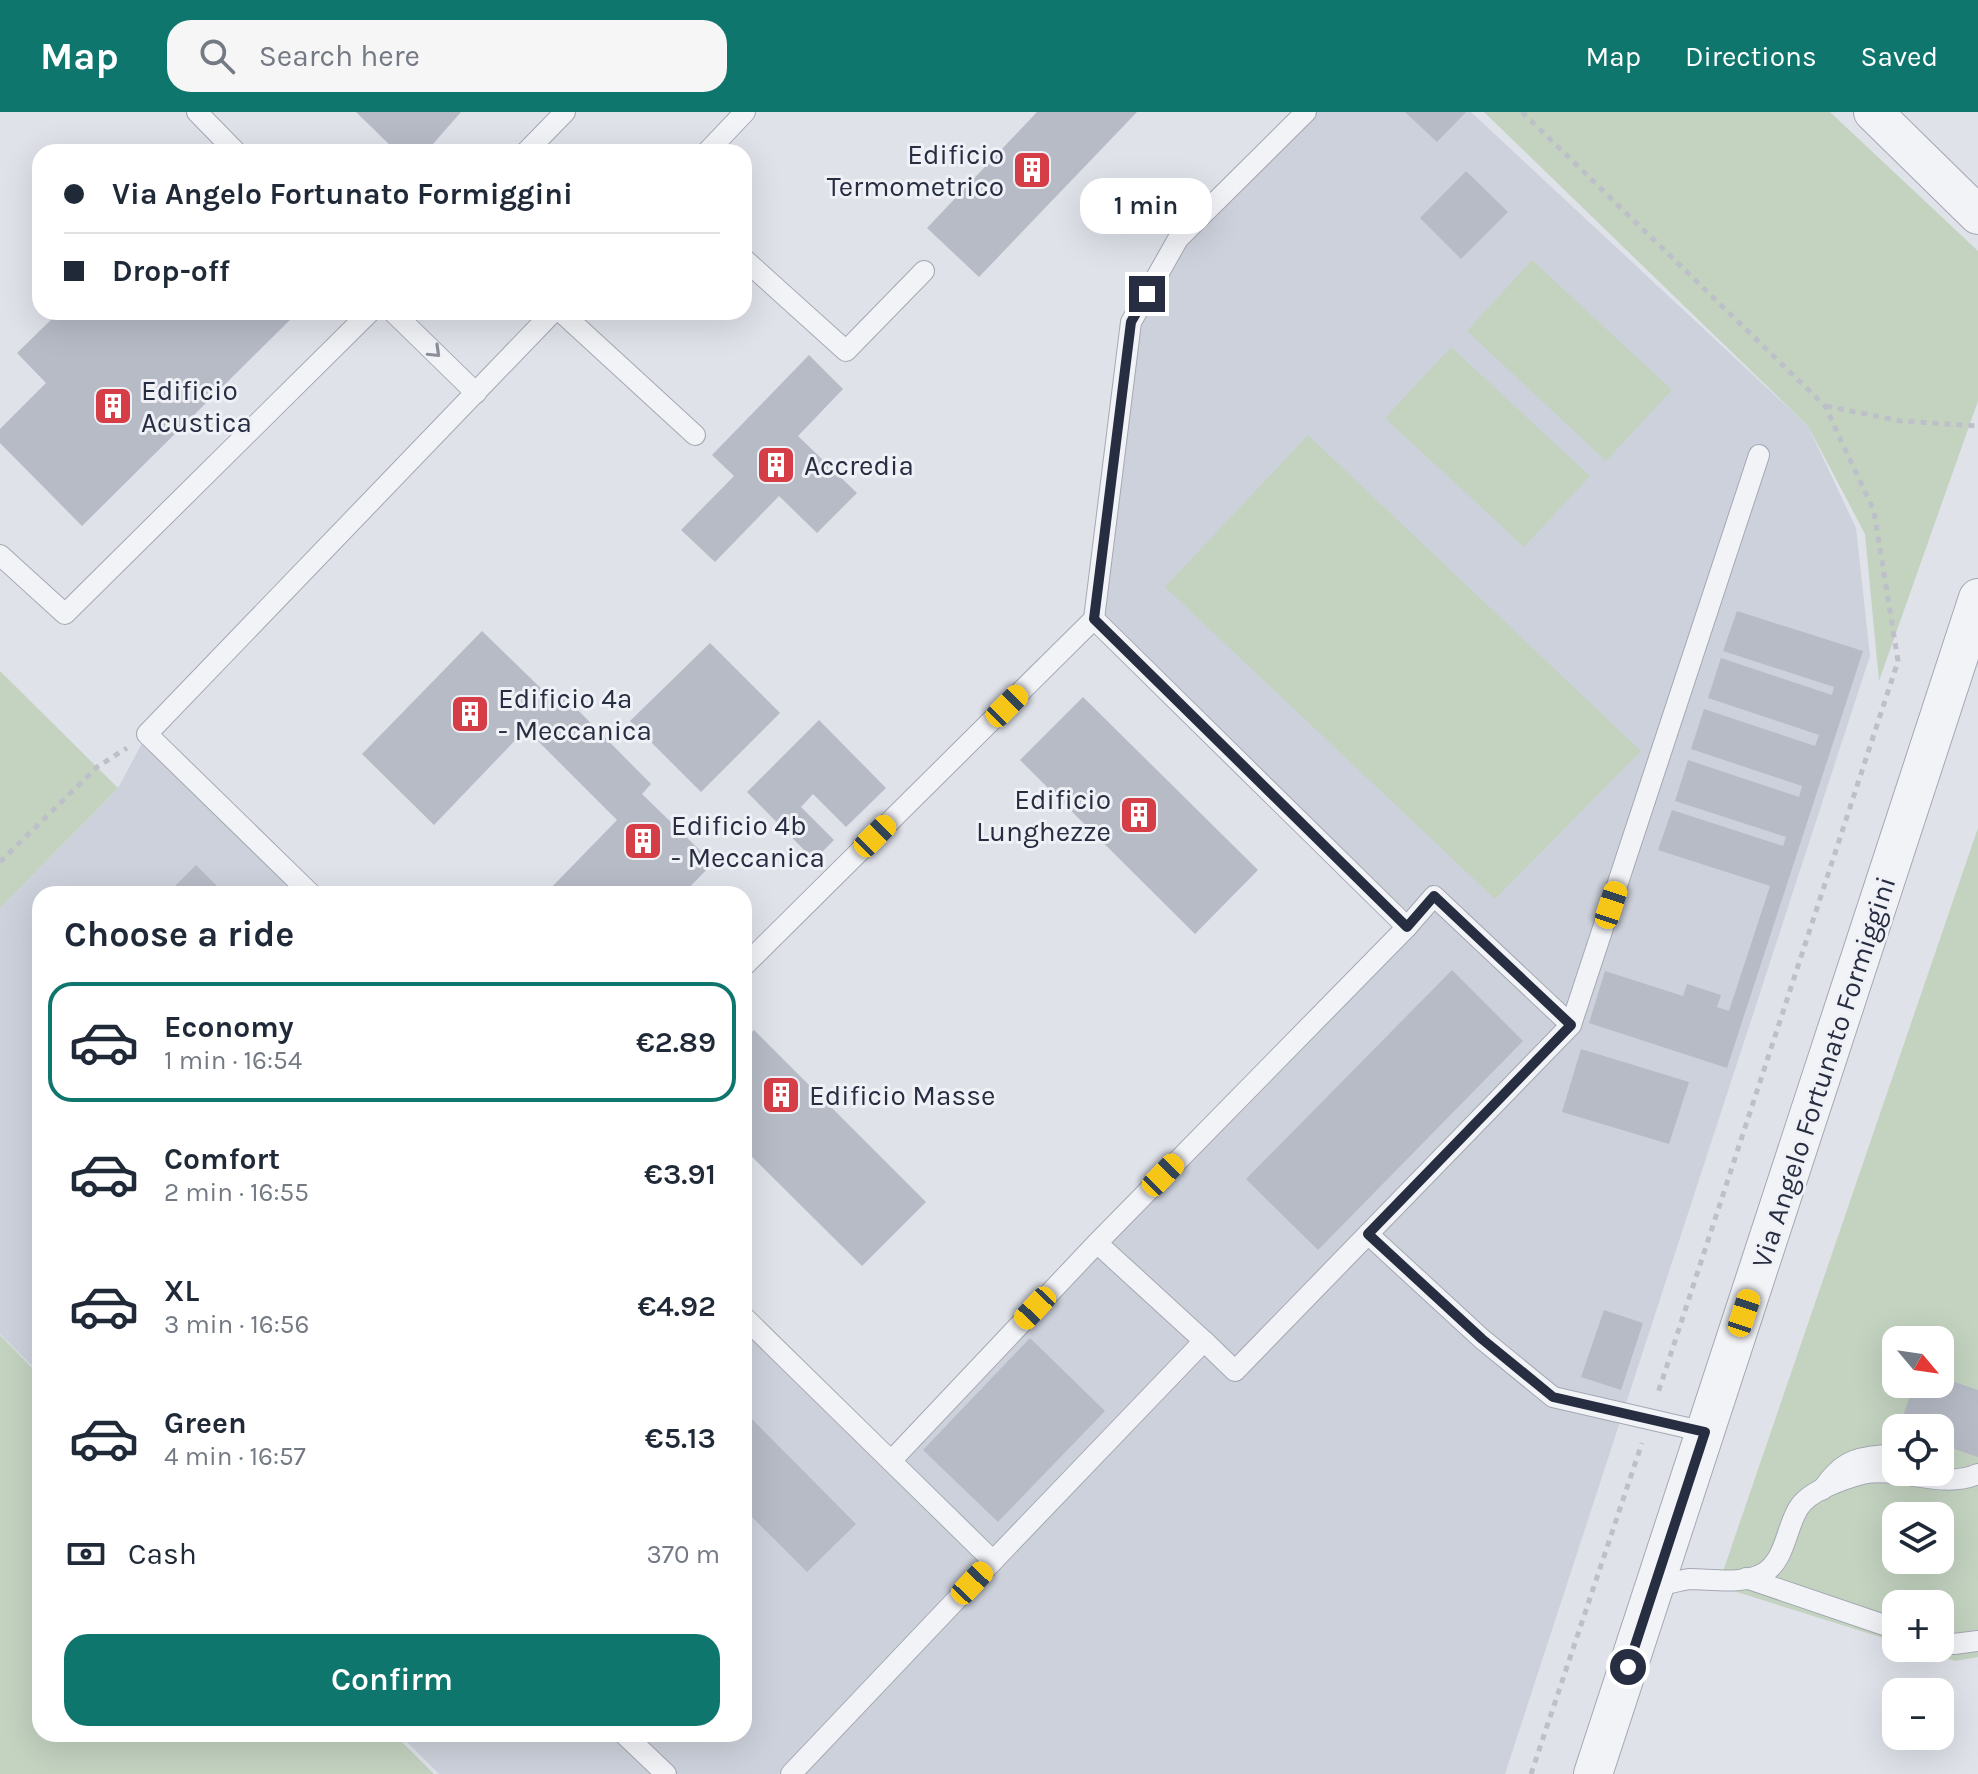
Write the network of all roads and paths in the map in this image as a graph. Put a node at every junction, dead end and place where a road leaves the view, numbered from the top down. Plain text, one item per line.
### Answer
1 (197, 112) edge
2 (565, 112) edge
3 (745, 112) edge
4 (1306, 112) edge
5 (1522, 112) edge
6 (1873, 112) edge
7 (228, 144) edge
8 (534, 144) edge
9 (715, 144) edge
10 (1978, 215) edge
11 (752, 266) edge
12 (924, 271) dead end
13 (362, 320) edge
14 (401, 320) edge
15 (545, 320) edge
16 (570, 320) edge
17 (476, 393) junction
18 (1825, 406) junction
19 (1978, 426) edge
20 (695, 435) dead end
21 (1759, 455) dead end
22 (0, 555) edge
23 (1978, 598) edge
24 (1094, 619) junction
25 (97, 767) dead end
26 (0, 862) edge
27 (303, 886) edge
28 (1407, 927) junction
29 (752, 958) edge
30 (1571, 1025) junction
31 (1368, 1234) junction
32 (1097, 1243) junction
33 (752, 1325) edge
34 (1204, 1341) junction
35 (1649, 1421) junction
36 (1705, 1432) junction
37 (1882, 1456) edge
38 (891, 1461) junction
39 (1978, 1474) edge
40 (1822, 1490) junction
41 (993, 1561) junction
42 (1746, 1578) junction
43 (1654, 1587) junction
44 (1882, 1624) edge
45 (1978, 1641) edge
46 (1954, 1644) edge
47 (632, 1742) edge
48 (666, 1774) edge
49 (791, 1774) edge
50 (1531, 1774) edge
51 (1593, 1774) edge

1 - 7 lane
2 - 8 lane
3 - 9 lane
4 - 24 lane
5 - 18 path
6 - 10 street
11 - 12 lane
13 - 22 lane
14 -> 17 lane
15 - 17 lane
16 - 20 lane
17 - 27 lane
18 - 19 path
18 - 35 path
21 - 30 lane
23 - 36 street, Via Angelo Fortunato Formiggini
24 - 28 lane
24 - 29 lane
25 - 26 path
28 - 30 lane
28 - 32 lane
30 - 31 lane
31 - 34 lane
31 - 35 lane
32 - 34 lane
32 - 38 lane
33 - 38 lane
34 - 41 lane
35 - 36 lane
35 - 50 path
36 - 43 street, Via Angelo Fortunato Formiggini
37 - 40 lane
38 - 41 lane
39 - 40 lane
40 - 42 lane
41 - 49 lane
42 - 43 lane
42 - 44 lane
43 - 51 street, Via Angelo Fortunato Formiggini
45 - 46 lane
47 - 48 lane

